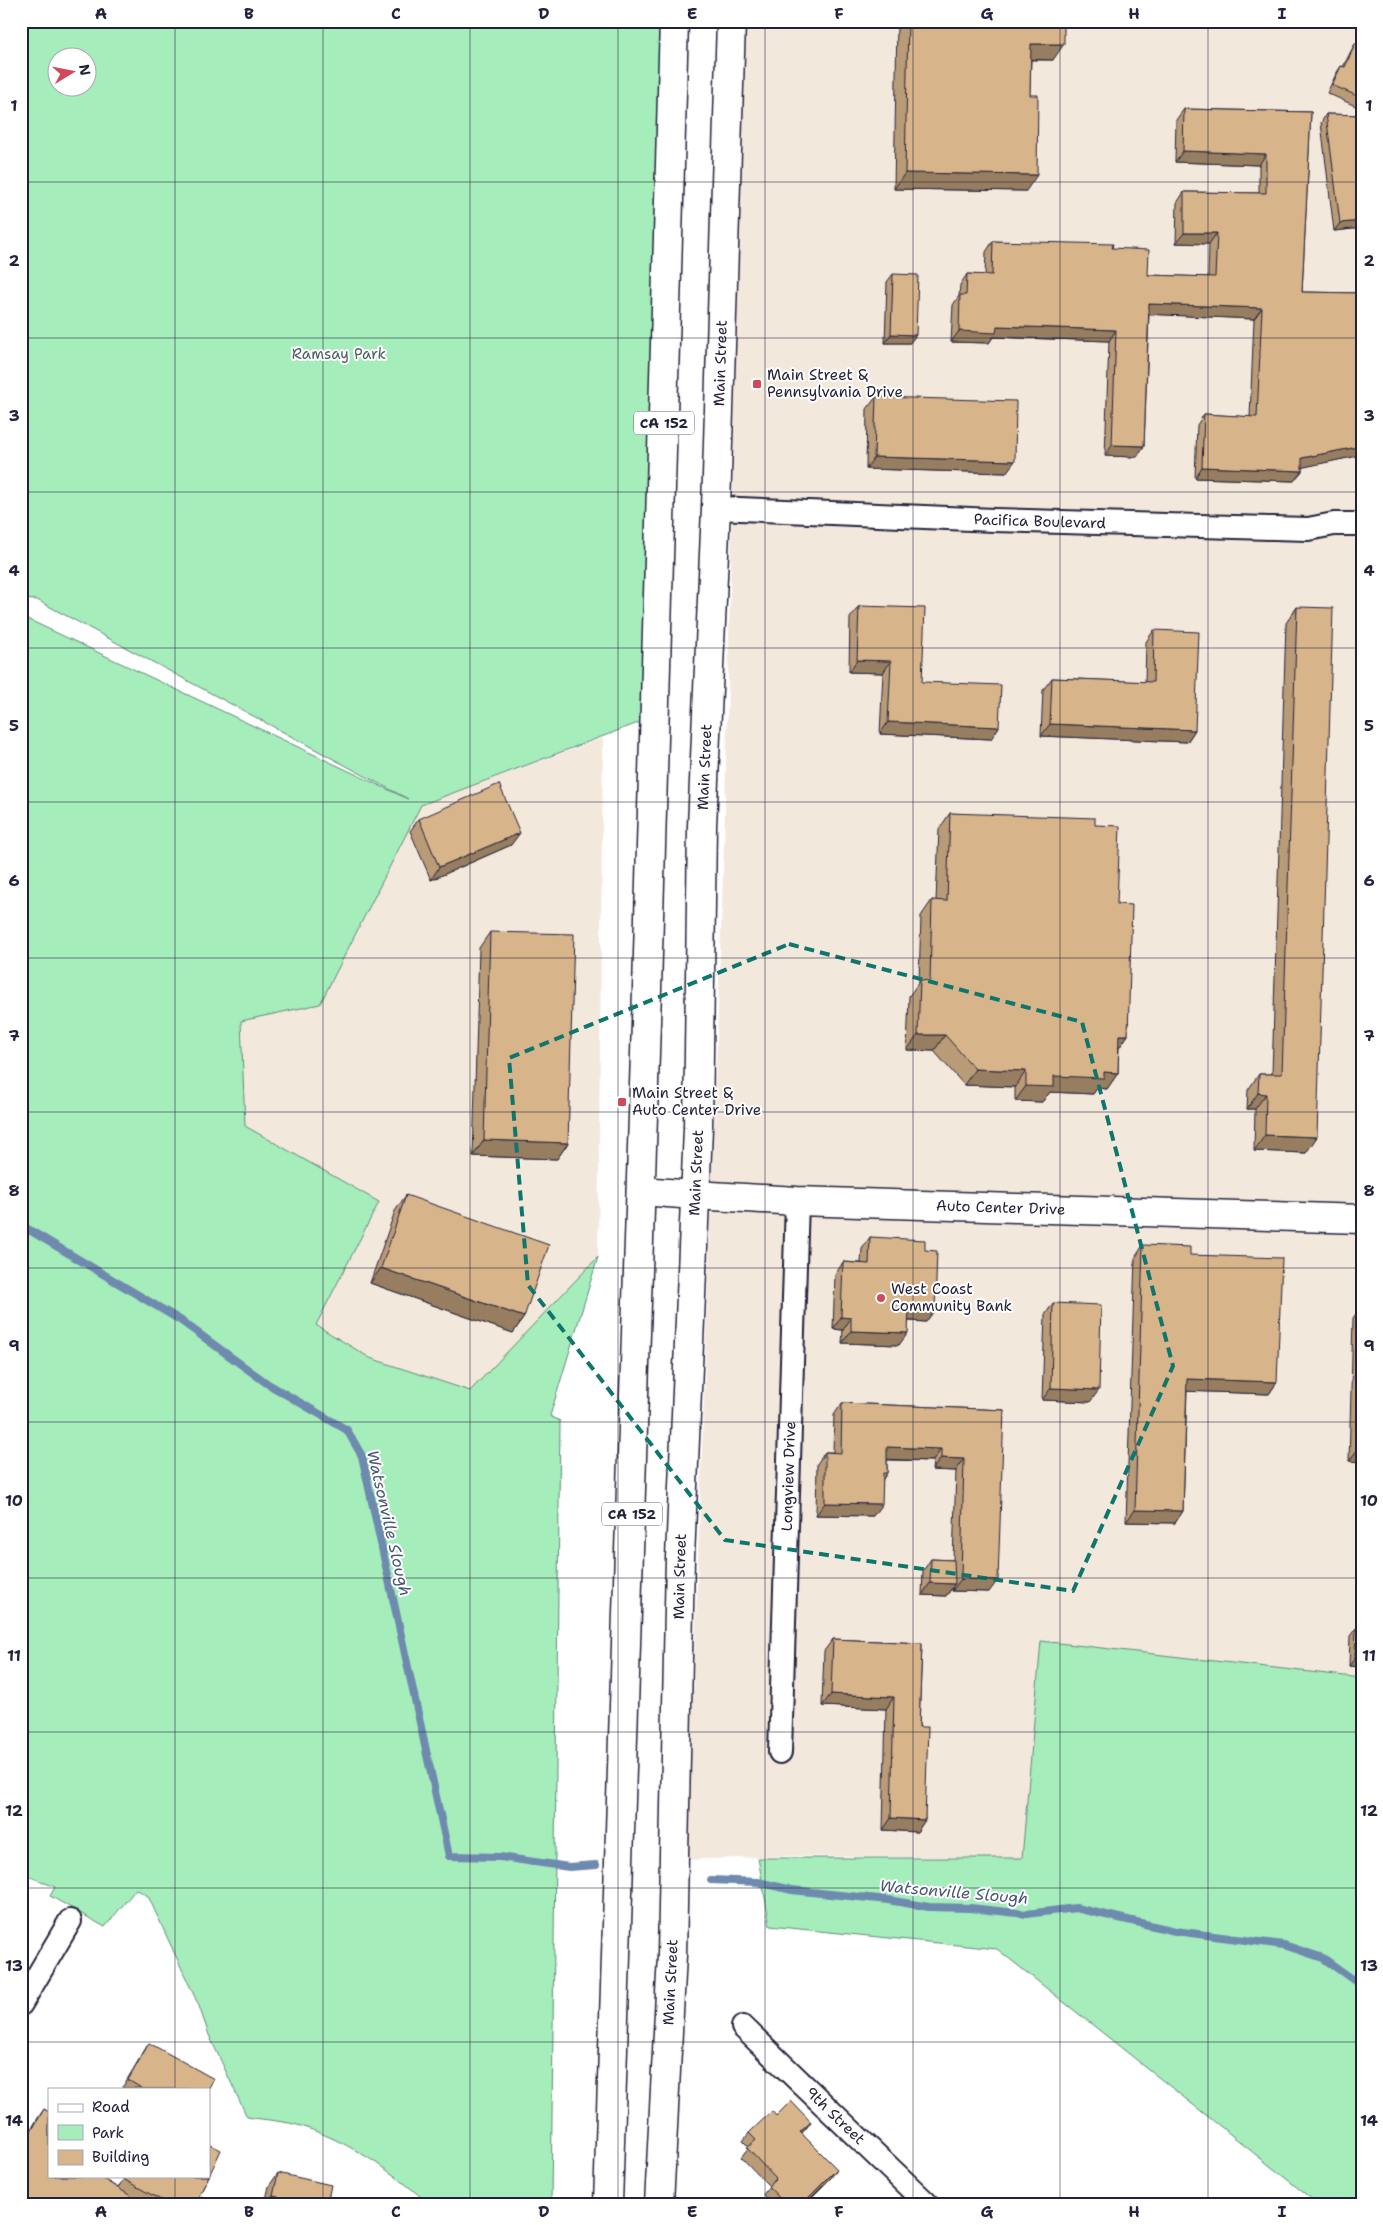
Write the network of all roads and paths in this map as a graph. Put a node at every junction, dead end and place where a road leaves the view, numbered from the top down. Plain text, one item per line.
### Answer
1 (674, 21) edge
2 (731, 21) edge
3 (716, 508) junction
4 (1362, 524) edge
5 (641, 1191) junction
6 (695, 1195) junction
7 (797, 1201) junction
8 (1362, 1219) edge
9 (780, 1752) dead end
10 (70, 1921) dead end
11 (21, 2004) edge
12 (743, 2027) dead end
13 (608, 2204) edge
14 (659, 2204) edge
15 (927, 2204) edge

1 - 5 main road, CA 152
2 - 3 main road, Main Street / CA 152
3 - 4 street, Pacifica Boulevard
3 - 6 main road, Main Street / CA 152
5 - 6 main road, Auto Center Drive
5 - 13 main road, CA 152
6 - 7 main road, Auto Center Drive
6 - 14 main road, Main Street / CA 152
7 - 8 main road, Auto Center Drive
7 - 9 street, Longview Drive
10 - 11 street
12 - 15 street, 9th Street

